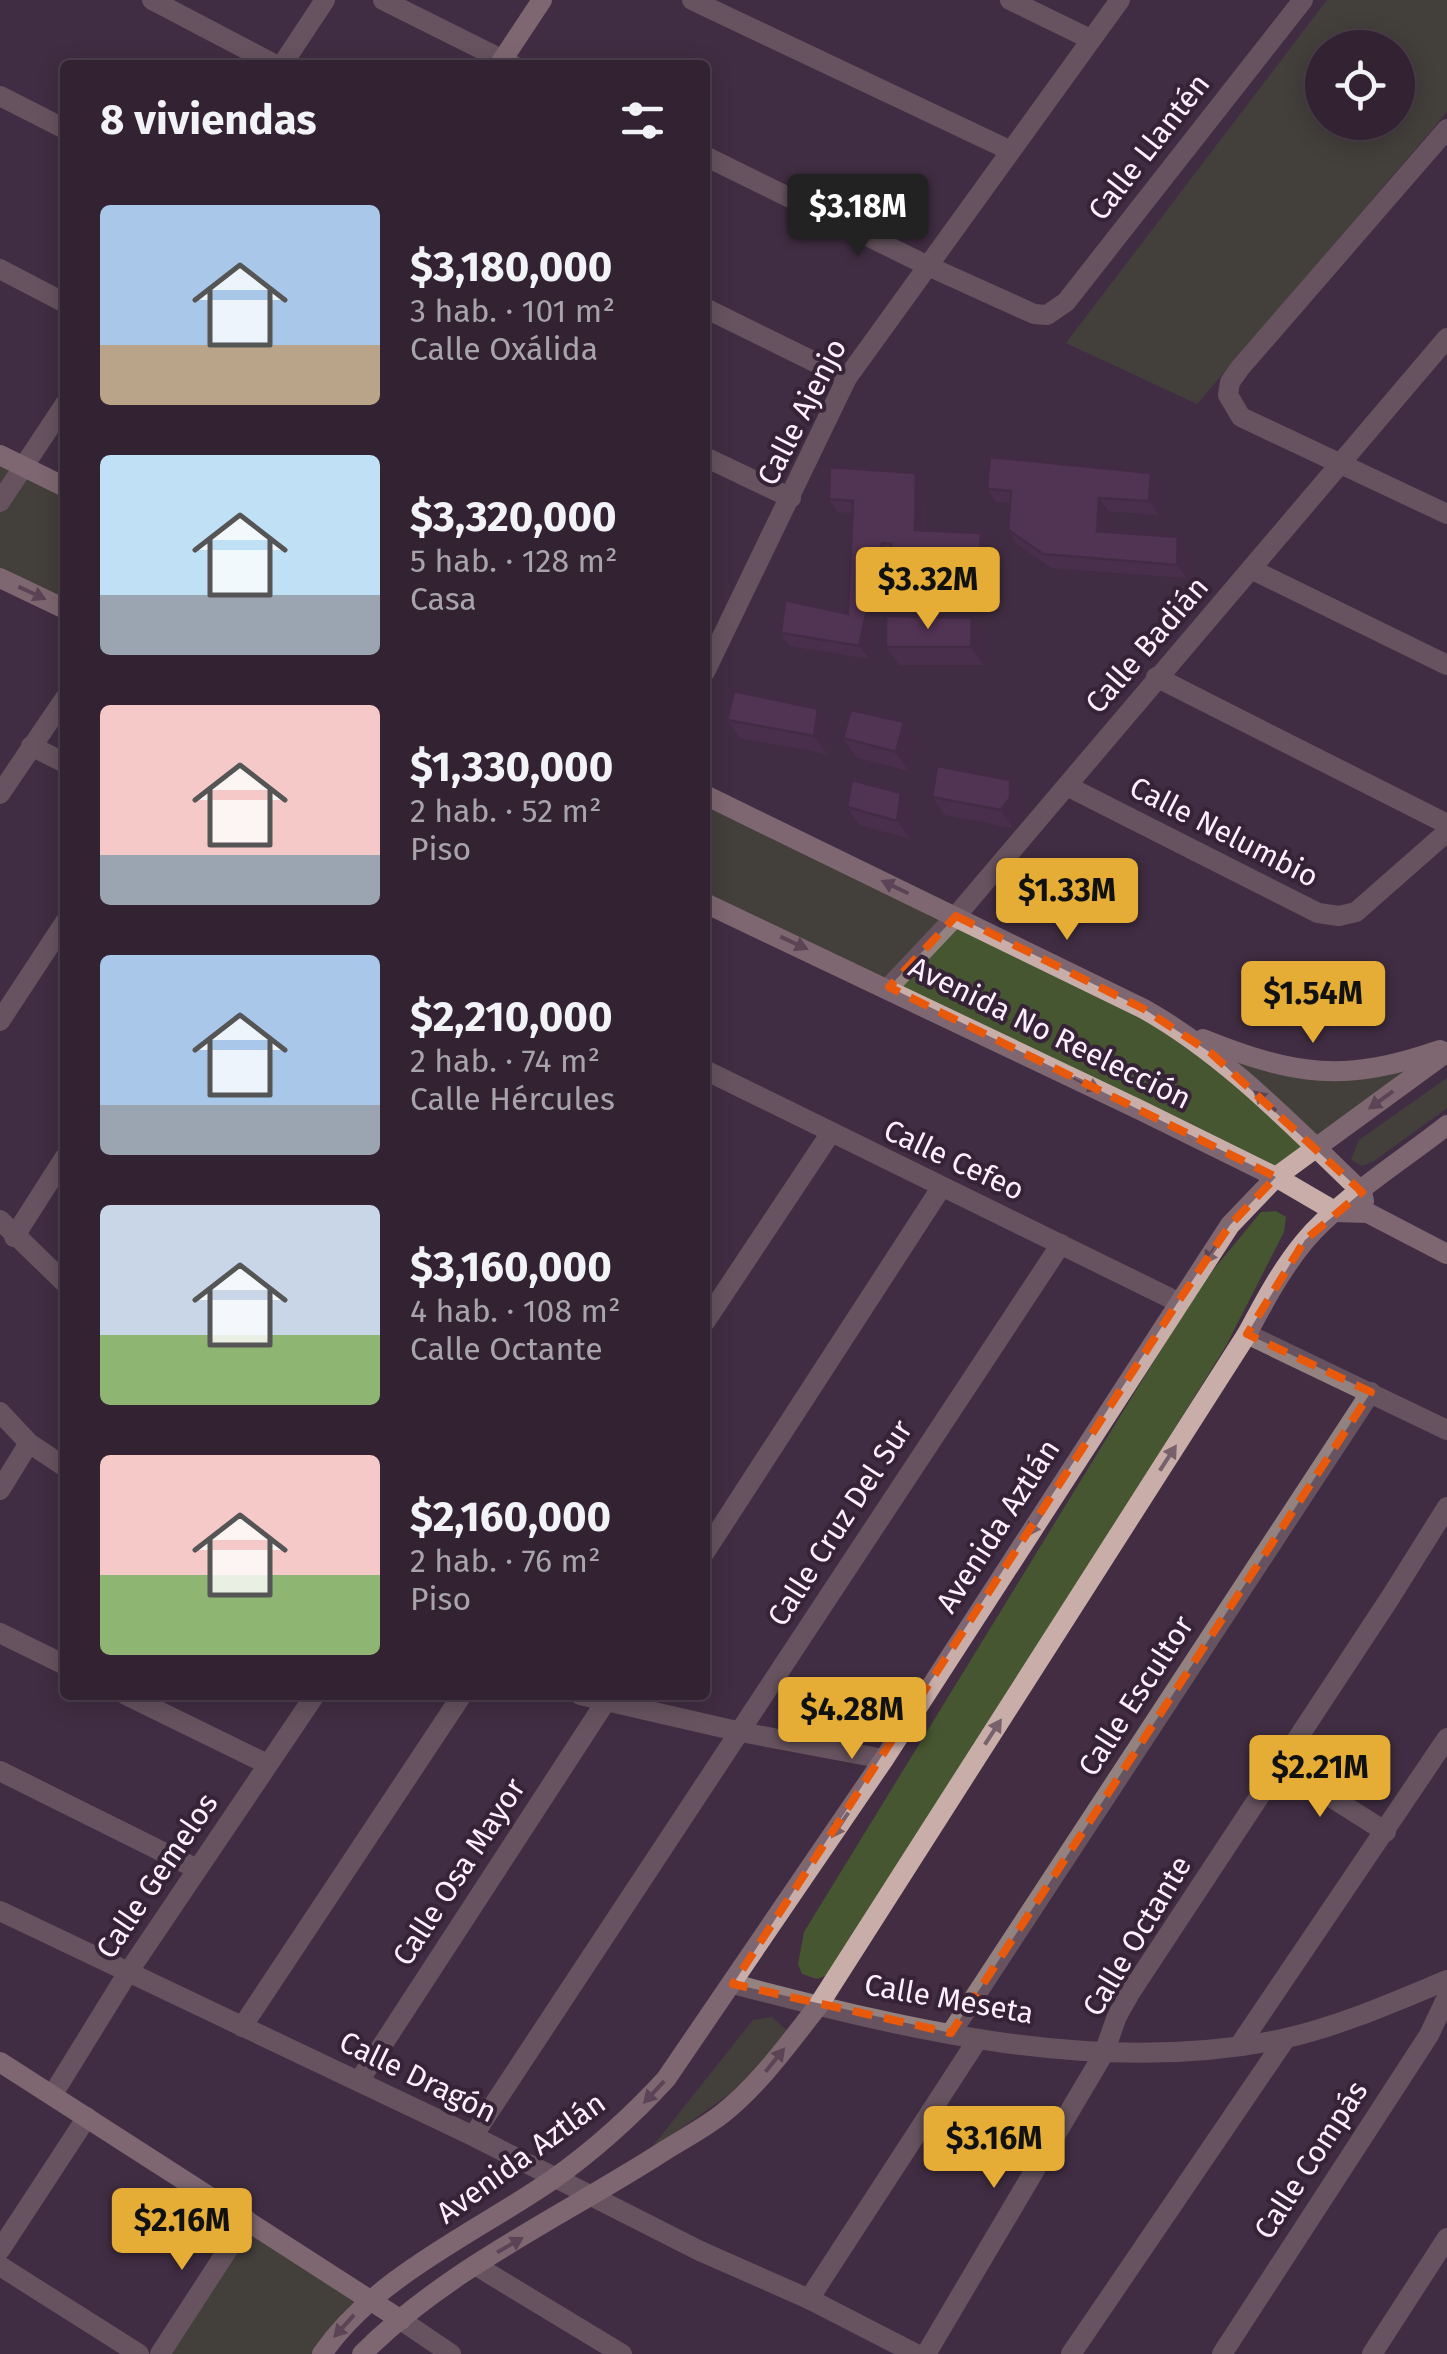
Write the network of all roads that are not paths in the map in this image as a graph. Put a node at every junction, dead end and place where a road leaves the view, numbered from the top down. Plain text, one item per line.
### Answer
1 (152, 0) edge
2 (325, 0) edge
3 (383, 0) edge
4 (542, 0) edge
5 (692, 0) edge
6 (1010, 0) edge
7 (1120, 0) edge
8 (1303, 0) edge
9 (1090, 39) junction
10 (269, 60) edge
11 (283, 60) edge
12 (499, 60) edge
13 (507, 60) edge
14 (0, 96) edge
15 (60, 126) edge
16 (1447, 129) edge
17 (1009, 150) junction
18 (710, 158) edge
19 (928, 266) junction
20 (0, 269) edge
21 (60, 300) edge
22 (710, 310) edge
23 (1445, 345) edge
24 (847, 378) junction
25 (60, 412) edge
26 (0, 454) edge
27 (710, 459) edge
28 (1338, 462) junction
29 (24, 467) junction
30 (60, 485) edge
31 (792, 498) junction
32 (0, 502) edge
33 (1447, 514) edge
34 (1251, 570) junction
35 (0, 578) edge
36 (60, 606) edge
37 (710, 622) edge
38 (725, 630) junction
39 (710, 662) edge
40 (1447, 666) edge
41 (1156, 677) junction
42 (60, 705) edge
43 (32, 746) junction
44 (60, 760) edge
45 (1068, 786) junction
46 (0, 794) edge
47 (710, 797) edge
48 (1447, 828) edge
49 (710, 904) edge
50 (956, 916) junction
51 (60, 930) edge
52 (889, 988) junction
53 (0, 1021) edge
54 (1182, 1030) junction
55 (1447, 1050) edge
56 (710, 1079) edge
57 (1447, 1124) edge
58 (830, 1134) junction
59 (1316, 1148) junction
60 (60, 1162) edge
61 (1276, 1177) junction
62 (942, 1188) junction
63 (1362, 1192) junction
64 (1336, 1212) junction
65 (1368, 1214) junction
66 (7, 1228) edge
67 (1061, 1244) junction
68 (1447, 1254) edge
69 (60, 1279) edge
70 (1178, 1302) junction
71 (710, 1314) edge
72 (1247, 1334) junction
73 (1371, 1392) junction
74 (0, 1412) edge
75 (1447, 1430) edge
76 (29, 1444) junction
77 (60, 1464) edge
78 (0, 1490) edge
79 (1447, 1507) edge
80 (710, 1544) edge
81 (0, 1633) edge
82 (60, 1663) edge
83 (136, 1700) edge
84 (312, 1700) edge
85 (459, 1700) edge
86 (607, 1700) edge
87 (616, 1700) edge
88 (742, 1732) junction
89 (1447, 1738) edge
90 (884, 1760) junction
91 (267, 1764) junction
92 (1280, 1765) junction
93 (0, 1771) edge
94 (1386, 1832) junction
95 (198, 1869) junction
96 (0, 1911) edge
97 (127, 1974) junction
98 (1447, 1980) edge
99 (733, 1984) junction
100 (1447, 1997) edge
101 (818, 2006) junction
102 (242, 2027) junction
103 (951, 2034) junction
104 (1286, 2038) junction
105 (978, 2039) junction
106 (1239, 2046) junction
107 (1104, 2053) junction
108 (0, 2062) edge
109 (359, 2081) junction
110 (53, 2094) junction
111 (88, 2116) junction
112 (473, 2136) junction
113 (555, 2178) junction
114 (593, 2197) junction
115 (247, 2220) junction
116 (1447, 2238) edge
117 (0, 2250) edge
118 (474, 2265) junction
119 (0, 2266) edge
120 (810, 2299) junction
121 (368, 2300) junction
122 (401, 2320) junction
123 (139, 2354) edge
124 (160, 2354) edge
125 (322, 2354) edge
126 (362, 2354) edge
127 (450, 2354) edge
128 (622, 2354) edge
129 (916, 2354) edge
130 (926, 2354) edge
131 (1071, 2354) edge
132 (1222, 2354) edge
133 (1372, 2354) edge

1 - 10 street
2 - 11 street
3 - 12 street
4 - 13 main road
5 - 17 street
6 - 9 street
7 - 9 street, Calle Ajenjo
8 - 19 street, Calle Llantén
9 - 17 street, Calle Ajenjo
14 - 15 street
16 - 28 street
17 - 19 street, Calle Ajenjo
18 - 19 street
19 - 24 street, Calle Ajenjo
20 - 21 street
22 - 24 street
23 - 28 street, Calle Badián
24 - 31 street, Calle Ajenjo
25 - 29 street
26 - 29 main road
27 - 31 street
28 - 33 street
28 - 34 street, Calle Badián
29 - 30 main road
29 - 32 street
31 - 38 street, Calle Ajenjo
34 - 40 street
34 - 41 street, Calle Badián
35 -> 36 main road
37 - 38 street
38 - 39 street, Calle Ajenjo
41 - 45 street, Calle Badián
41 - 48 street
42 - 43 street
43 - 44 street
43 - 46 street
45 - 48 street, Calle Nelumbio
45 - 50 street, Calle Badián
50 -> 47 main road, Avenida No Reelección
49 -> 52 main road, Avenida No Reelección
50 - 52 street, Calle Badián
50 - 54 main road, Avenida No Reelección
51 - 53 street
52 -> 61 main road, Avenida No Reelección
54 - 55 main road
59 -> 54 main road, Avenida No Reelección
55 -> 59 main road, Avenida Aztlán
56 - 58 street, Calle Cefeo
57 - 63 main road, Avenida Aztlán
58 - 62 street, Calle Cefeo
58 - 71 street
59 - 61 main road, Avenida Aztlán
59 - 63 main road, Avenida No Reelección
60 - 66 street
61 - 64 main road, Avenida No Reelección
61 -> 70 main road, Avenida Aztlán
62 - 67 street, Calle Cefeo
62 - 80 street
63 - 64 main road, Avenida Aztlán
63 - 65 main road
64 - 65 main road, Avenida No Reelección
64 - 72 main road, Avenida Aztlán
65 - 68 main road, Avenida No Reelección
66 - 69 street
67 - 70 street, Calle Cefeo
67 - 88 street, Calle Cruz Del Sur
70 -> 90 main road, Avenida Aztlán
72 - 73 street
101 -> 72 main road, Avenida Aztlán
73 - 75 street
73 - 103 street, Calle Escultor
74 - 76 street
76 - 77 street
76 - 78 street
79 - 92 street, Calle Octante
81 - 82 street
83 - 91 street
84 - 91 street, Calle Gemelos
85 - 102 street
86 - 109 street, Calle Osa Mayor
87 - 88 street
88 - 90 street
88 - 112 street, Calle Cruz Del Sur
89 - 94 street
90 -> 99 main road, Avenida Aztlán
91 - 95 street, Calle Gemelos
92 - 94 street
92 - 107 street, Calle Octante
93 - 95 street
94 - 106 street
95 - 97 street, Calle Gemelos
96 - 97 street, Calle Dragón
97 - 102 street, Calle Dragón
97 - 110 street, Calle Gemelos
98 - 104 street, Calle Meseta
99 - 101 street, Calle Meseta
99 -> 113 main road, Avenida Aztlán
100 - 132 street, Calle Compás
101 - 103 street, Calle Meseta
114 -> 101 main road, Avenida Aztlán
102 - 109 street, Calle Dragón
103 - 105 street, Calle Meseta
104 - 106 street, Calle Meseta
104 - 131 street
105 - 107 street, Calle Meseta
105 - 120 street
106 - 107 street, Calle Meseta
107 - 130 street, Calle Octante
108 - 110 main road
109 - 112 street, Calle Dragón
110 - 111 main road
111 - 115 main road
111 - 117 street
112 - 113 street, Calle Dragón
113 - 114 street, Calle Dragón
113 - 121 main road, Avenida Aztlán
118 -> 114 main road, Avenida Aztlán
114 - 120 street, Calle Dragón
115 - 121 main road
115 - 124 street
116 - 133 street
118 - 122 main road, Avenida Aztlán
118 - 128 street
119 - 123 street
120 - 129 street, Calle Dragón
121 - 122 main road
121 -> 125 main road, Avenida Aztlán
122 - 126 main road, Avenida Aztlán
122 - 127 street

